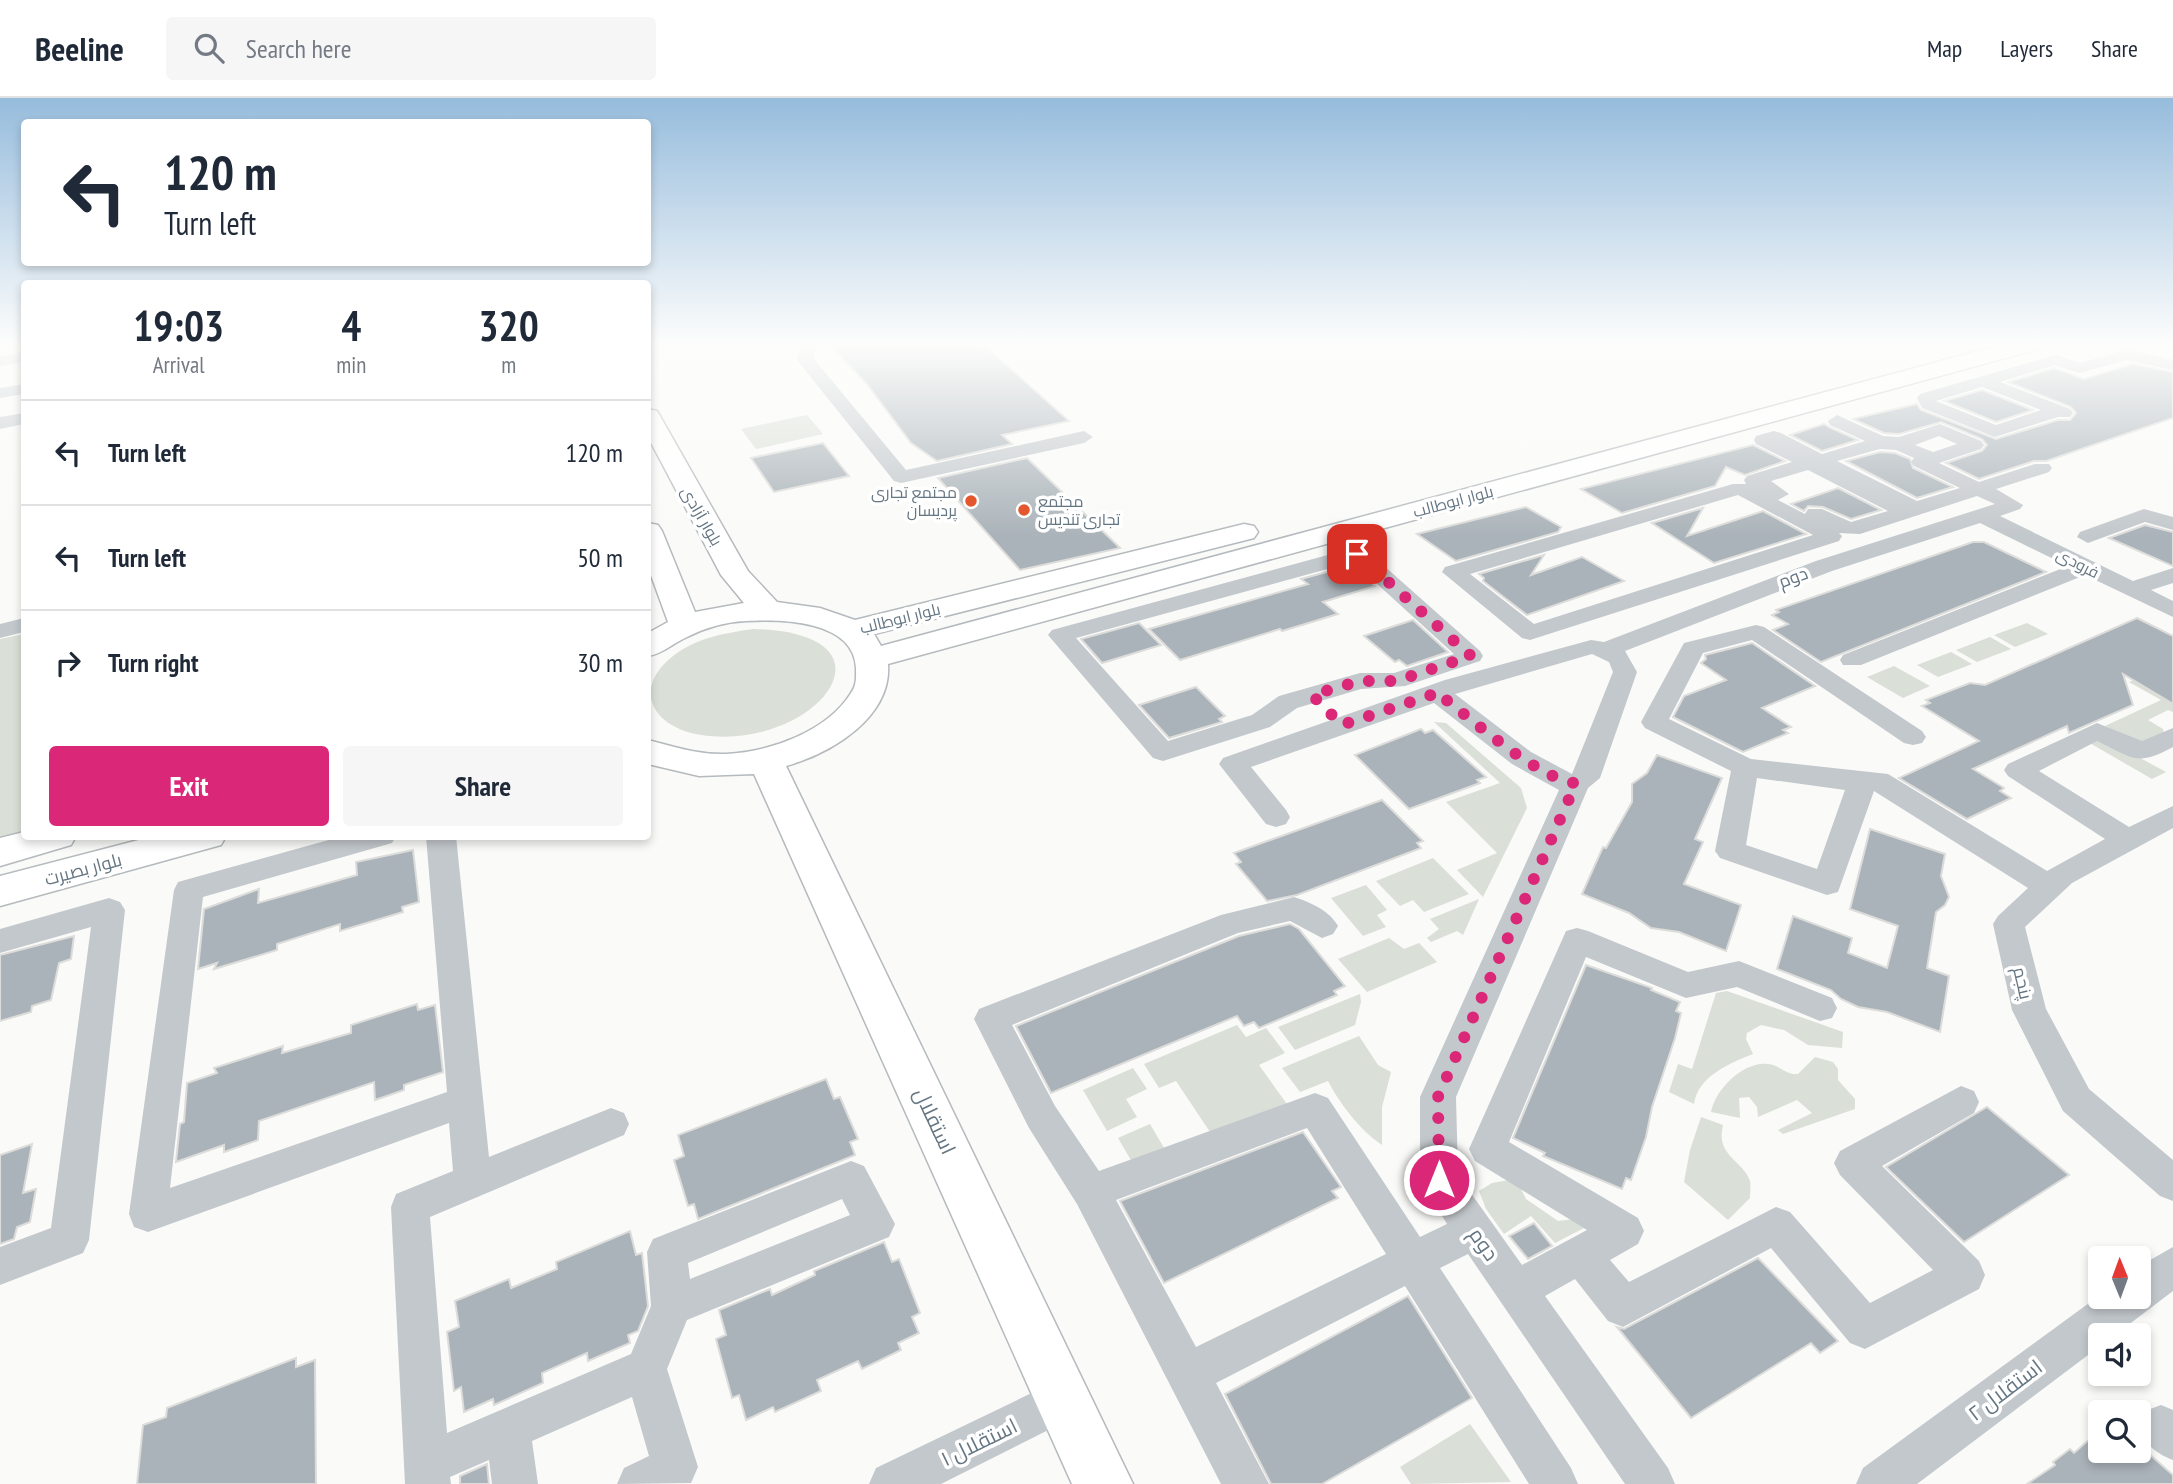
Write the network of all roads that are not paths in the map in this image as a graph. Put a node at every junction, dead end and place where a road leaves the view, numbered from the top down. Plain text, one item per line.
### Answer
1 (844, 408) edge
2 (1715, 408) edge
3 (1795, 408) edge
4 (1937, 408) edge
5 (2051, 408) edge
6 (21, 420) edge
7 (651, 421) edge
8 (1837, 421) dead end
9 (0, 423) edge
10 (1084, 437) dead end
11 (1890, 443) junction
12 (1928, 460) junction
13 (1815, 462) junction
14 (2042, 468) dead end
15 (1978, 489) junction
16 (1911, 511) junction
17 (1983, 516) junction
18 (2173, 524) edge
19 (2088, 537) dead end
20 (651, 538) edge
21 (2086, 568) junction
22 (736, 575) junction
23 (2167, 581) edge
24 (1680, 582) junction
25 (2130, 590) junction
26 (673, 591) junction
27 (1720, 603) junction
28 (767, 610) junction
29 (2173, 610) edge
30 (21, 626) edge
31 (685, 626) junction
32 (0, 631) edge
33 (850, 631) junction
34 (651, 645) edge
35 (1606, 650) junction
36 (872, 658) junction
37 (1852, 660) dead end
38 (1440, 692) junction
39 (1312, 695) junction
40 (1342, 725) junction
41 (1913, 737) dead end
42 (2173, 737) edge
43 (651, 752) edge
44 (765, 760) junction
45 (1745, 767) junction
46 (1576, 783) junction
47 (1861, 783) junction
48 (2173, 816) edge
49 (1276, 817) dead end
50 (43, 840) edge
51 (178, 840) edge
52 (368, 840) edge
53 (441, 840) edge
54 (2128, 840) junction
55 (98, 851) edge
56 (0, 852) edge
57 (2049, 887) junction
58 (0, 891) edge
59 (1322, 926) dead end
60 (0, 940) edge
61 (1820, 1009) dead end
62 (466, 1101) junction
63 (1961, 1102) dead end
64 (611, 1124) dead end
65 (473, 1181) junction
66 (2173, 1184) edge
67 (1091, 1192) junction
68 (1475, 1230) junction
69 (1581, 1255) junction
70 (1411, 1262) junction
71 (0, 1266) edge
72 (2173, 1266) edge
73 (2151, 1282) edge
74 (1517, 1290) junction
75 (673, 1306) junction
76 (2116, 1309) edge
77 (646, 1369) junction
78 (1186, 1375) junction
79 (1065, 1399) junction
80 (508, 1429) junction
81 (428, 1474) edge
82 (514, 1484) edge
83 (640, 1484) edge
84 (892, 1484) edge
85 (1103, 1484) edge
86 (1246, 1484) edge
87 (1555, 1484) edge
88 (1652, 1484) edge
89 (1879, 1484) edge

1 - 10 street
2 - 33 main road, بلوار ابوطالب
3 - 36 main road, بلوار ابوطالب
4 - 5 street
6 - 9 street
7 - 22 main road, بلوار آزادی
8 - 11 street
11 - 12 street
11 - 12 street
11 - 13 street
12 - 15 street
13 - 16 street
13 - 16 street
14 - 15 street
15 - 16 street
15 - 17 street, دوم
17 - 21 street, فرودی
17 - 27 street, دوم
18 - 19 street
20 - 26 main road
21 - 25 street, فرودی
21 - 37 street
22 - 26 main road
22 - 28 main road, بلوار آزادی
23 - 25 street
24 - 24 street
24 - 27 street
25 - 29 street, فرودی
26 - 31 main road
27 - 35 street, دوم
28 - 31 main road
28 - 33 main road
30 - 32 street
31 - 34 main road
33 - 36 main road
35 - 38 street
35 - 46 street, دوم
36 - 44 main road
38 - 40 street
38 - 46 street
39 - 39 street
39 - 40 street
40 - 49 street
41 - 45 street
42 - 54 street
43 - 44 main road
44 - 79 main road, استقلال
45 - 47 street
45 - 47 street
46 - 68 street, دوم
47 - 57 street
48 - 54 street, پنجم
50 - 56 main road
51 - 55 main road, بلوار بصیرت
52 - 62 street
53 - 62 street
54 - 57 street, پنجم
55 - 58 main road, بلوار بصیرت
57 - 66 street, پنجم
59 - 67 street
60 - 71 street
61 - 69 street
62 - 65 street
63 - 69 street
64 - 65 street
65 - 81 street
67 - 70 street
67 - 78 street
68 - 70 street
68 - 74 street, دوم
69 - 74 street
70 - 78 street
70 - 87 street
72 - 73 street
74 - 88 street, دوم
75 - 75 street
75 - 77 street
76 - 89 street, استقلال ۲
77 - 80 street
77 - 83 street
78 - 86 street
79 - 84 street, استقلال ۱
79 - 85 main road, استقلال
80 - 81 street
80 - 82 street

